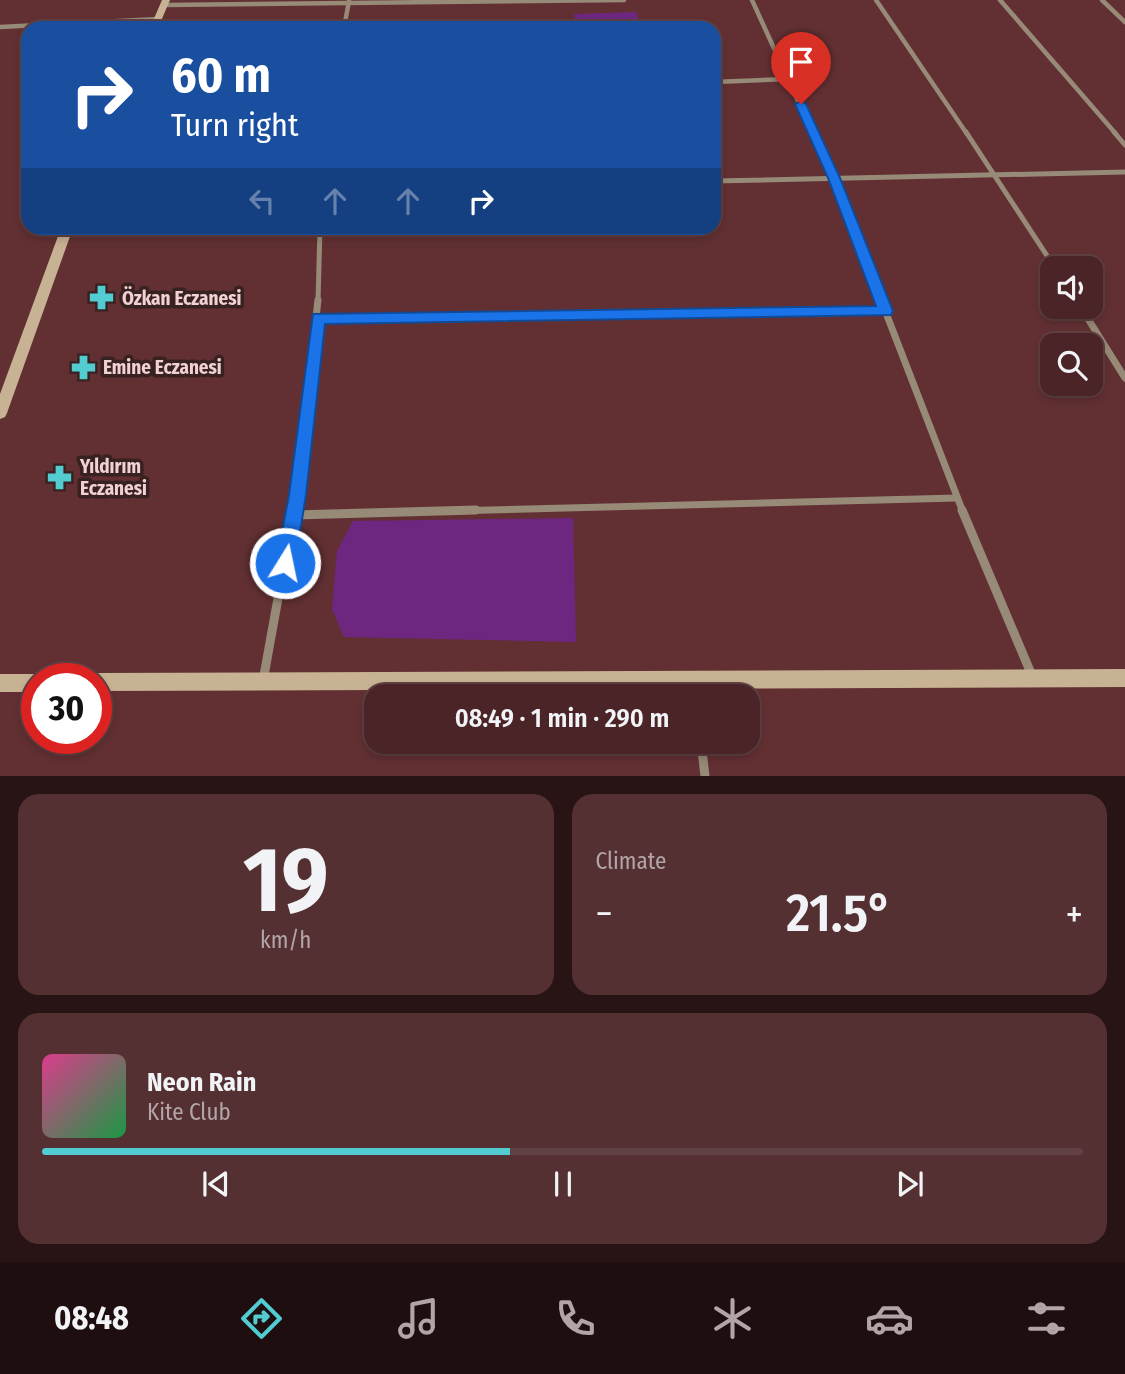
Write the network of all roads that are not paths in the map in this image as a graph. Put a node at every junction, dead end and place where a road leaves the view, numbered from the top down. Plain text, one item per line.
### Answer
1 (624, 0) edge
2 (751, 0) edge
3 (876, 0) edge
4 (1000, 0) edge
5 (1101, 0) edge
6 (349, 2) edge
7 (165, 3) edge
8 (157, 21) edge
9 (345, 21) edge
10 (1125, 22) edge
11 (0, 27) edge
12 (21, 27) edge
13 (789, 79) junction
14 (721, 82) edge
15 (1125, 145) edge
16 (1125, 172) edge
17 (996, 176) junction
18 (834, 178) junction
19 (721, 181) edge
20 (64, 235) edge
21 (320, 235) edge
22 (1047, 256) edge
23 (886, 311) junction
24 (318, 318) junction
25 (1088, 319) edge
26 (1125, 377) edge
27 (0, 413) edge
28 (957, 498) junction
29 (294, 515) junction
30 (1033, 678) junction
31 (1125, 678) edge
32 (112, 682) edge
33 (263, 682) junction
34 (0, 683) edge
35 (21, 683) edge
36 (407, 684) edge
37 (760, 686) edge
38 (702, 754) edge
39 (705, 775) edge

1 - 6 street
2 - 13 street
3 - 17 street
4 - 15 street
5 - 10 street
6 - 7 street
6 - 9 street
7 - 8 main road
11 - 12 street
13 - 14 street
13 - 18 street
16 - 17 street
17 - 18 street
17 - 22 street
18 - 19 street
18 - 23 street
20 - 27 main road
21 - 24 street
23 - 24 street
23 - 28 street
24 - 29 street
25 - 26 street
28 - 29 street
28 - 30 street
29 - 33 street
30 - 31 main road
30 - 37 main road
32 - 33 main road
33 - 36 main road
34 - 35 main road
38 - 39 street

